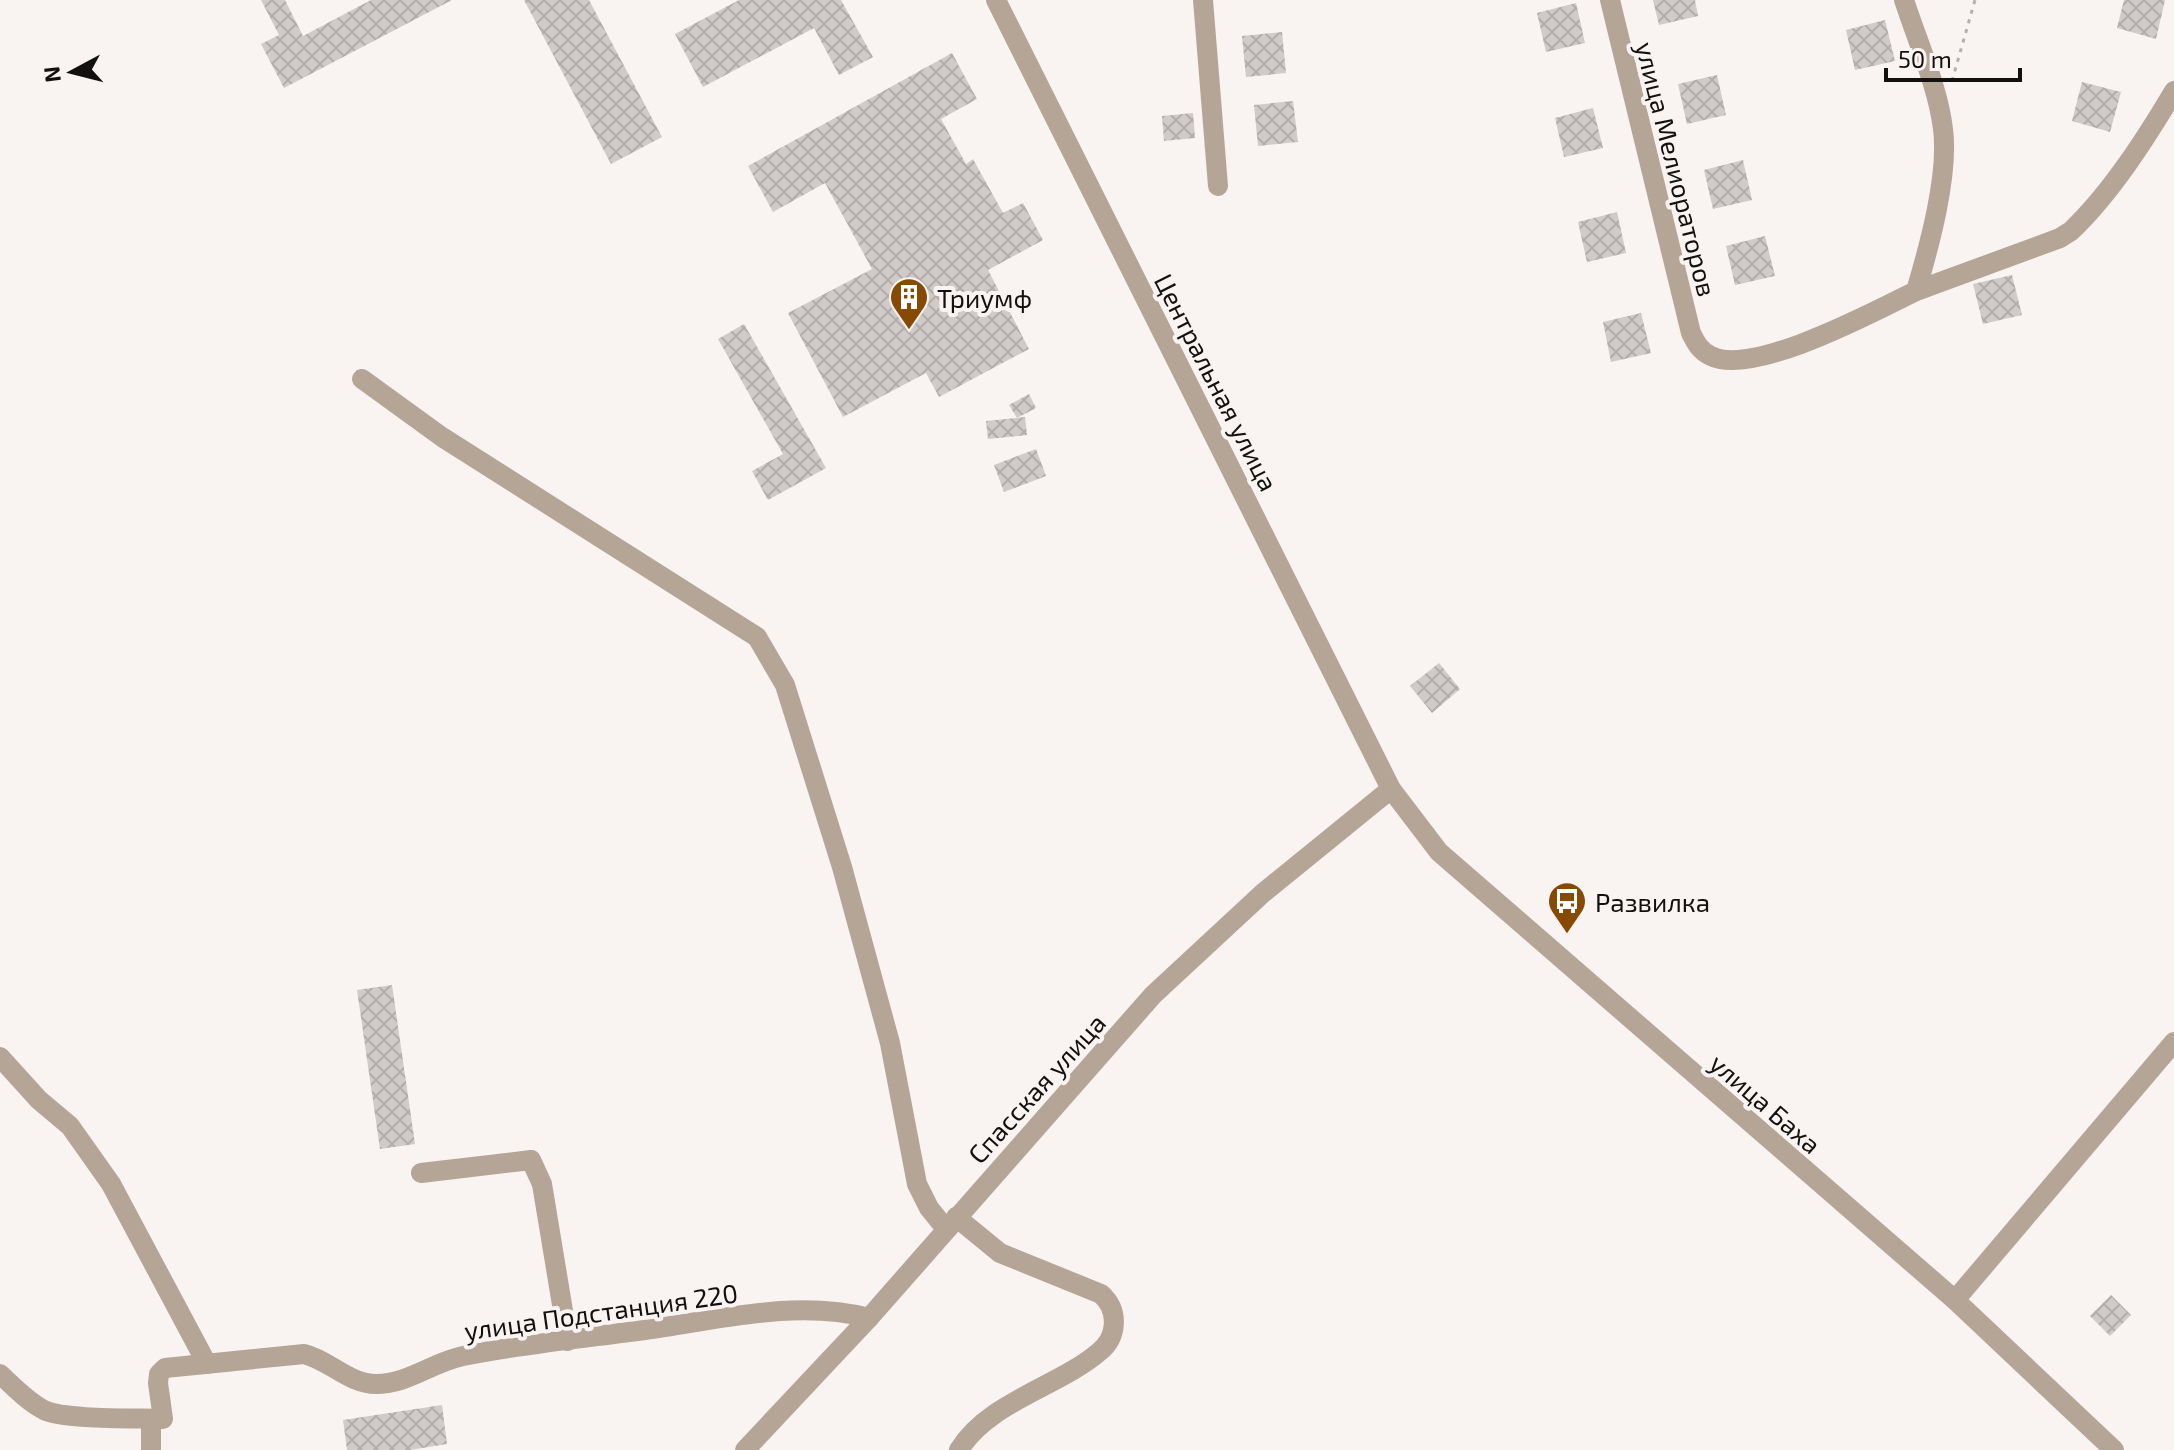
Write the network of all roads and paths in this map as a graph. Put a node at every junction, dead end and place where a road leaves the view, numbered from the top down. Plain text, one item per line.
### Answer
1 (996, 0) edge
2 (1203, 0) edge
3 (1610, 0) edge
4 (1904, 0) edge
5 (1975, 0) edge
6 (1950, 91) dead end
7 (2174, 91) edge
8 (1218, 186) dead end
9 (1916, 291) junction
10 (362, 379) dead end
11 (1391, 789) junction
12 (2174, 1042) edge
13 (0, 1057) edge
14 (421, 1173) dead end
15 (951, 1223) junction
16 (1955, 1300) junction
17 (869, 1318) junction
18 (568, 1341) junction
19 (207, 1364) junction
20 (0, 1374) edge
21 (157, 1419) junction
22 (151, 1450) edge
23 (745, 1450) edge
24 (959, 1450) edge
25 (2114, 1450) edge

1 - 11 street, Центральная улица
2 - 8 street
3 - 9 street, улица Мелиораторов
4 - 9 street
5 - 6 path
7 - 9 street
10 - 15 street
11 - 15 street, Спасская улица
11 - 16 street, улица Баха
12 - 16 street
13 - 19 street
14 - 18 street
15 - 17 street, Спасская улица
15 - 24 street
16 - 25 street, улица Баха
17 - 18 street, улица Подстанция 220
17 - 23 street, Спасская улица
18 - 19 street, улица Подстанция 220
19 - 21 street, улица Подстанция 220
20 - 21 street
21 - 22 street

